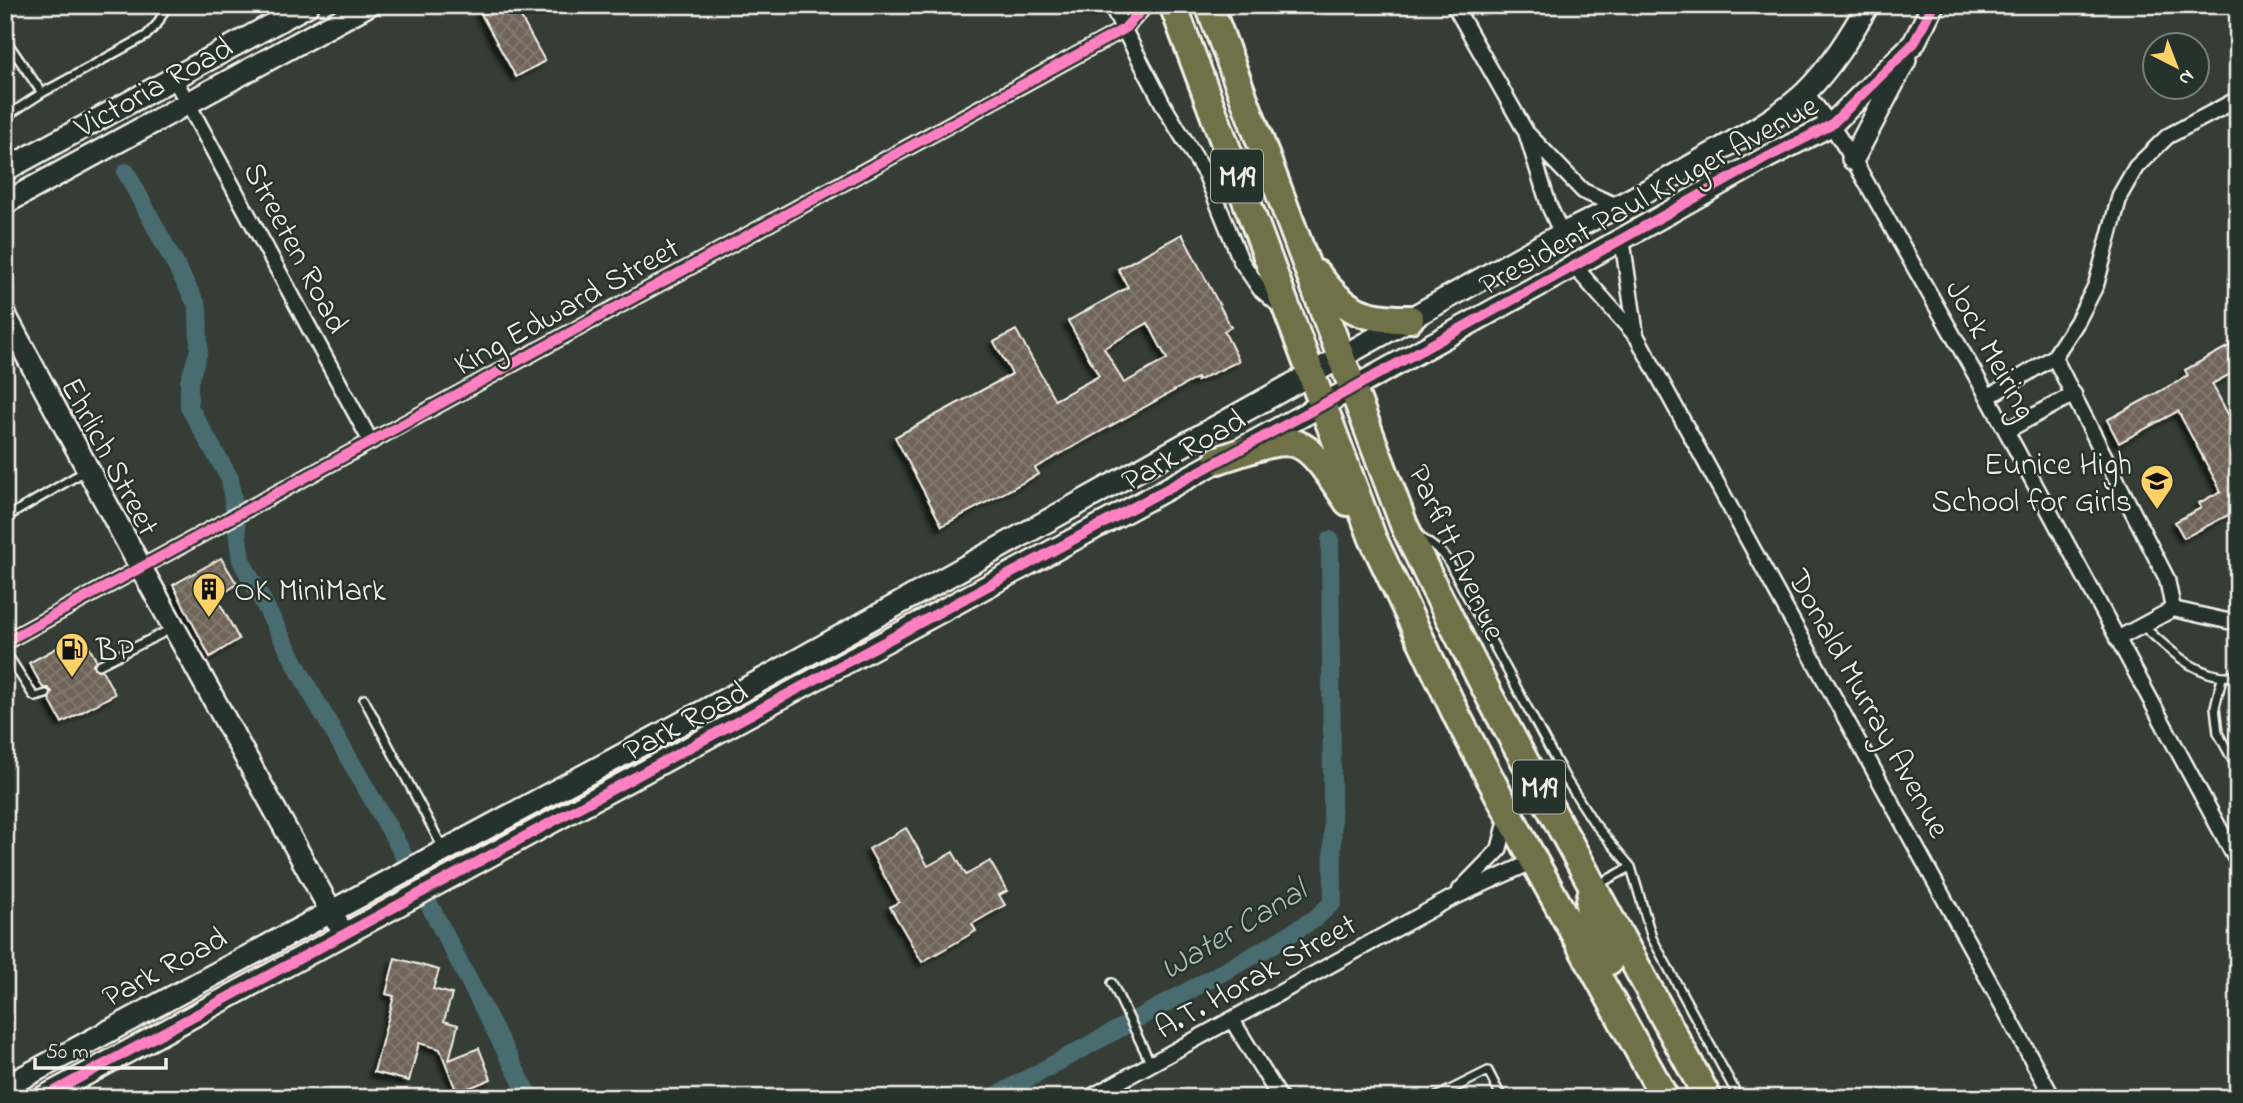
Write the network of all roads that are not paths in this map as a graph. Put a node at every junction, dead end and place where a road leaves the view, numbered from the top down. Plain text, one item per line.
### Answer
1 (167, 5) edge
2 (308, 5) edge
3 (368, 5) edge
4 (1111, 5) edge
5 (1146, 5) edge
6 (1173, 5) edge
7 (1209, 5) edge
8 (1454, 5) edge
9 (1868, 5) edge
10 (1933, 5) edge
11 (342, 11) edge
12 (1124, 29) junction
13 (5, 39) edge
14 (1914, 43) junction
15 (174, 78) junction
16 (1805, 92) junction
17 (42, 93) junction
18 (2238, 99) edge
19 (188, 103) junction
20 (5, 117) edge
21 (1831, 125) junction
22 (1526, 132) junction
23 (1853, 159) junction
24 (5, 170) edge
25 (5, 203) edge
26 (1619, 207) junction
27 (1562, 234) junction
28 (1622, 238) junction
29 (1302, 253) junction
30 (1574, 267) junction
31 (1289, 313) junction
32 (5, 316) edge
33 (1410, 319) junction
34 (1637, 337) junction
35 (1341, 357) junction
36 (2054, 357) junction
37 (1311, 375) junction
38 (1353, 387) junction
39 (2074, 394) junction
40 (1988, 397) junction
41 (1322, 405) junction
42 (2006, 431) junction
43 (372, 442) junction
44 (1218, 460) junction
45 (89, 469) junction
46 (5, 518) edge
47 (1405, 525) junction
48 (1373, 538) junction
49 (141, 568) junction
50 (2173, 610) junction
51 (2238, 618) edge
52 (2142, 626) junction
53 (174, 627) junction
54 (2117, 639) junction
55 (5, 642) edge
56 (1462, 642) junction
57 (5, 651) edge
58 (99, 666) dead end
59 (2238, 676) edge
60 (2222, 678) junction
61 (46, 694) dead end
62 (364, 699) dead end
63 (2238, 770) edge
64 (1509, 814) junction
65 (439, 853) junction
66 (1534, 862) junction
67 (2238, 863) edge
68 (1631, 867) junction
69 (1594, 887) junction
70 (1448, 900) junction
71 (332, 911) junction
72 (343, 935) junction
73 (1113, 985) dead end
74 (1232, 1020) junction
75 (1637, 1048) junction
76 (1149, 1060) junction
77 (5, 1087) edge
78 (42, 1098) edge
79 (1089, 1098) edge
80 (1280, 1098) edge
81 (1434, 1098) edge
82 (1502, 1098) edge
83 (1665, 1098) edge
84 (1708, 1098) edge
85 (1740, 1098) edge
86 (2053, 1098) edge

1 - 17 lane
2 - 15 street, Victoria Road
3 - 11 street, Victoria Road
4 - 12 street
5 - 12 street, King Edward Street
6 - 31 highway, M19
7 - 29 highway, Parfitt Avenue / M19
8 - 22 street
9 - 16 street, President Paul Kruger Avenue
10 - 14 street, President Paul Kruger Avenue
11 - 19 street, Victoria Road
12 - 31 street
12 - 43 street, King Edward Street
13 - 17 lane
14 - 21 street, President Paul Kruger Avenue
14 - 23 street
15 - 19 street, Streeten Road
15 - 24 street, Victoria Road
16 - 21 street, Jock Meiring
16 - 26 street, President Paul Kruger Avenue
17 - 20 lane
18 - 36 street
19 - 25 street, Victoria Road
19 - 43 street, Streeten Road
21 - 23 street, Jock Meiring
21 - 28 street, President Paul Kruger Avenue
22 - 26 street
22 - 27 street
23 - 40 street, Jock Meiring
26 - 27 street, President Paul Kruger Avenue
27 - 33 street, President Paul Kruger Avenue
28 - 30 street, President Paul Kruger Avenue
28 - 34 street, Donald Murray Avenue
29 - 33 highway
29 - 35 highway, Parfitt Avenue / M19
30 - 34 street, Donald Murray Avenue
30 - 38 street, President Paul Kruger Avenue
31 - 37 highway, M19
32 - 45 street, Ehrlich Street
33 - 35 street, President Paul Kruger Avenue
34 - 86 street, Donald Murray Avenue
35 - 37 street, President Paul Kruger Avenue
35 - 38 highway, Parfitt Avenue / M19
36 - 39 street
36 - 40 street
37 - 41 highway, M19
37 - 65 street, Park Road
38 - 41 street, Park Road
38 - 47 highway, Parfitt Avenue / M19
39 - 42 street
39 - 50 street
40 - 42 street, Jock Meiring
41 - 44 street, Park Road
41 - 48 highway, M19
42 - 54 street, Jock Meiring
43 - 49 street, King Edward Street
44 - 48 highway
44 - 72 street, Park Road
45 - 46 lane
45 - 49 street, Ehrlich Street
47 - 56 highway, Parfitt Avenue / M19
47 - 68 lane
48 - 64 highway, M19
49 - 53 street, Ehrlich Street
49 - 55 street, King Edward Street
50 - 51 street
50 - 52 street
52 - 54 street
52 - 60 lane
53 - 58 lane
53 - 71 street, Ehrlich Street
54 - 67 street, Jock Meiring
56 - 66 highway
56 - 69 highway, Parfitt Avenue / M19
57 - 61 lane
59 - 60 lane
60 - 63 lane
62 - 65 lane
64 - 66 highway, M19
64 - 70 street, A.T. Horak Street
65 - 71 street, Park Road
66 - 70 street, A.T. Horak Street
66 - 75 highway, M19
68 - 69 lane
68 - 85 lane
69 - 75 highway
69 - 84 highway, Parfitt Avenue / M19
70 - 74 street, A.T. Horak Street
71 - 72 street, Ehrlich Street
71 - 77 street, Park Road
72 - 78 street, Park Road
73 - 76 lane
74 - 76 street, A.T. Horak Street
74 - 80 street
75 - 83 highway, M19
76 - 79 street, A.T. Horak Street
81 - 82 lane

